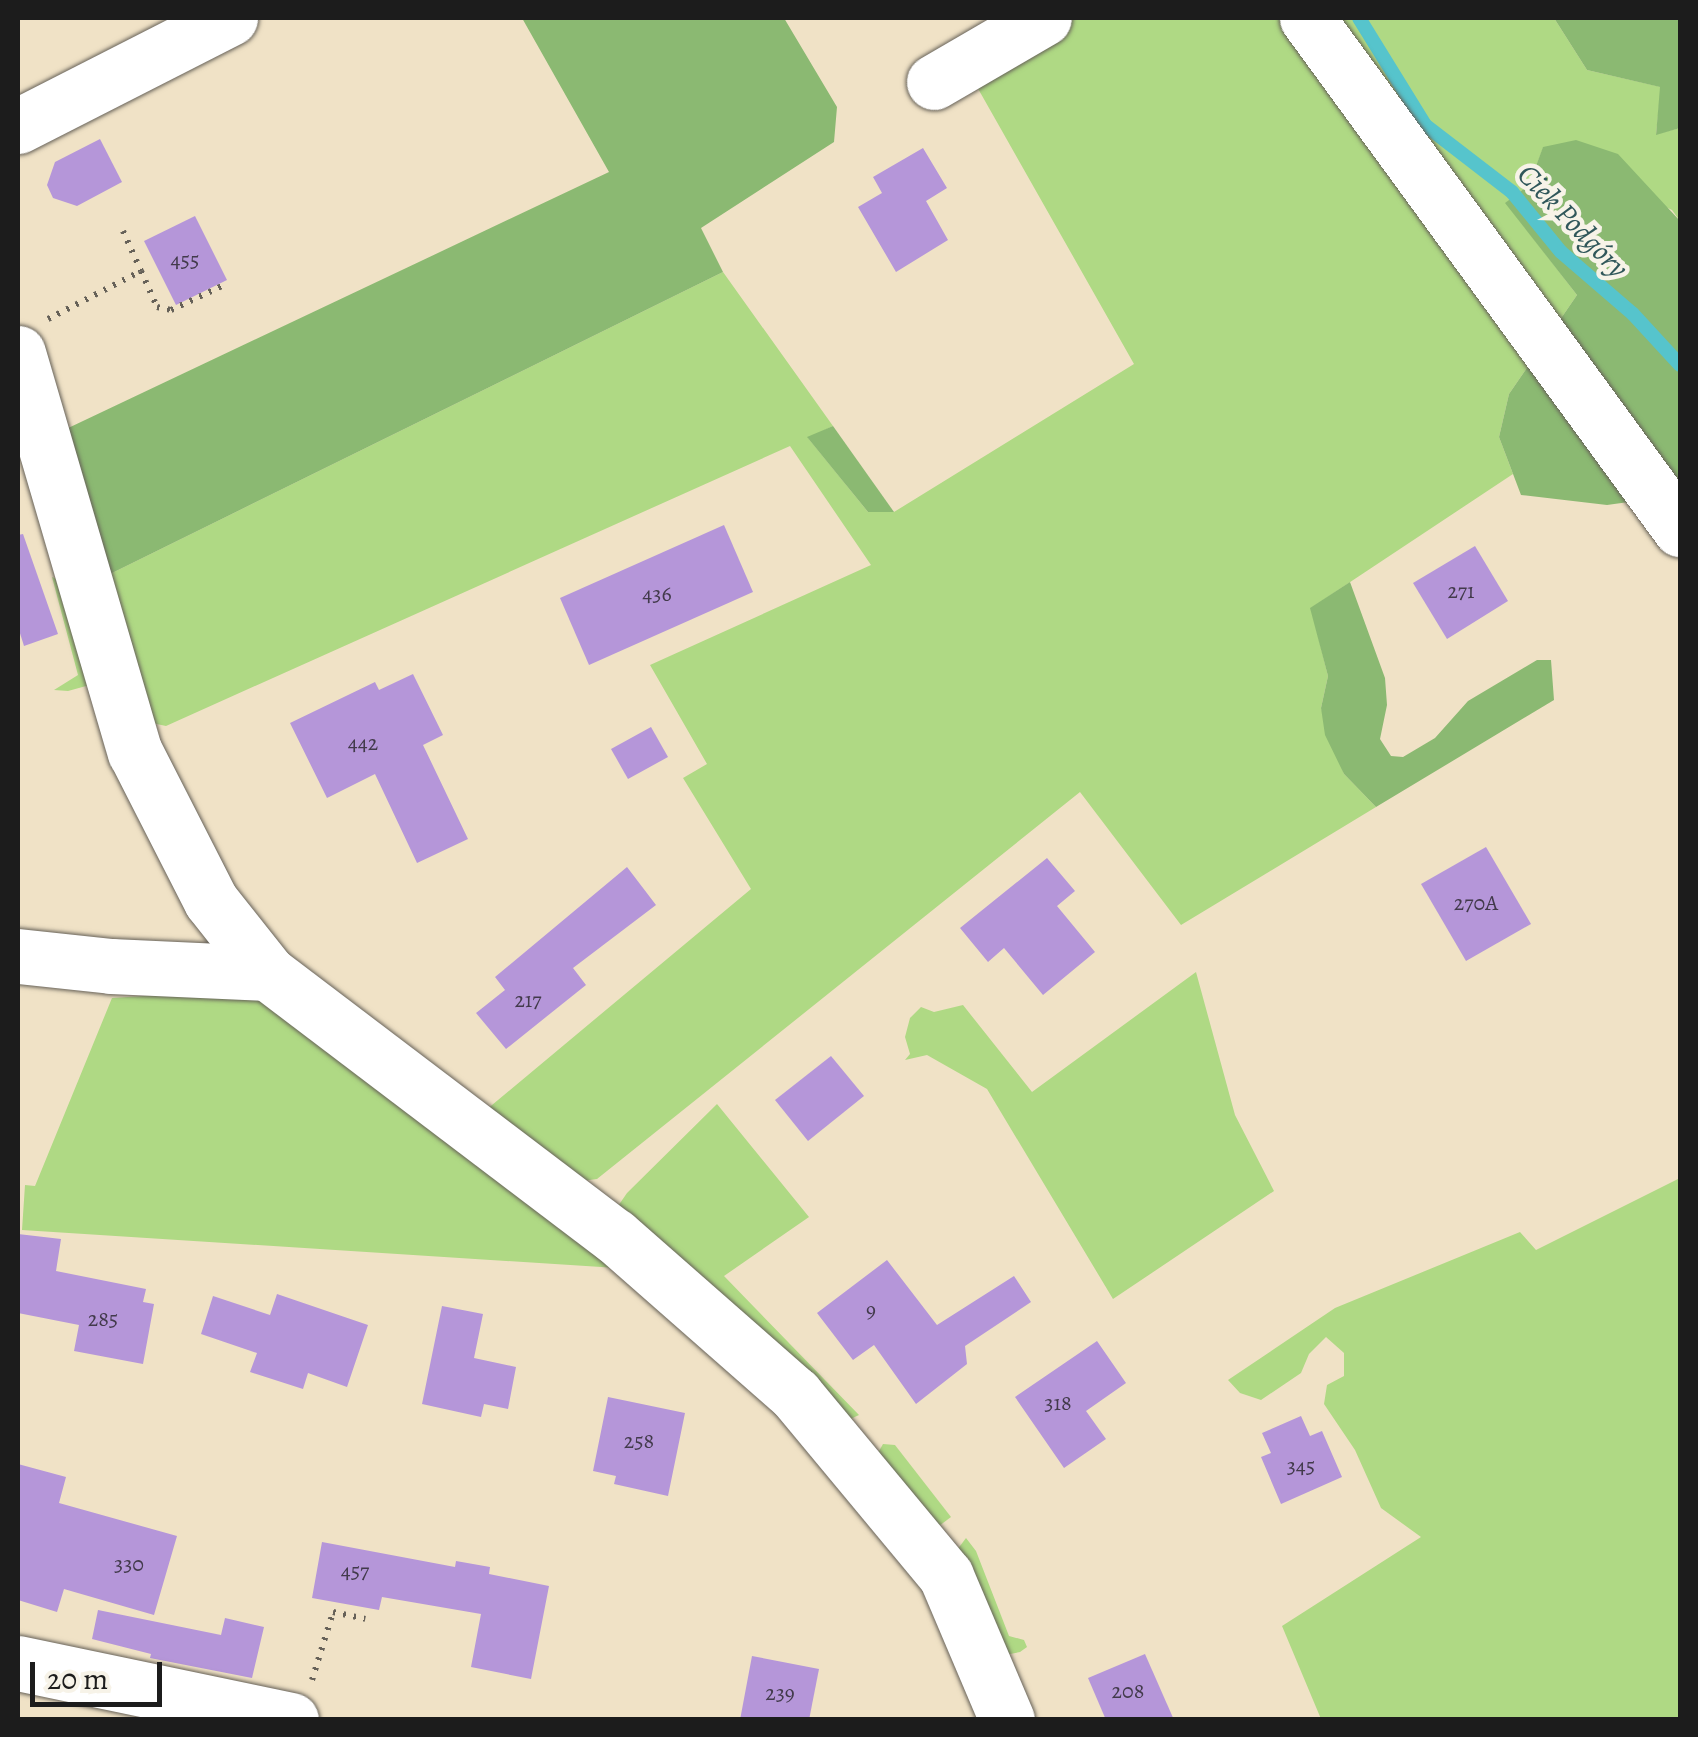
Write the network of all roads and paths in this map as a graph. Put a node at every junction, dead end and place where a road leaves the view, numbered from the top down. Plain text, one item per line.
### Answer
1 (230, 18) edge
2 (1044, 18) edge
3 (1308, 18) edge
4 (934, 82) dead end
5 (18, 126) edge
6 (123, 231) dead end
7 (141, 271) junction
8 (226, 284) dead end
9 (30, 337) edge
10 (1680, 529) edge
11 (18, 956) edge
12 (268, 973) junction
13 (366, 1619) dead end
14 (18, 1663) edge
15 (299, 1708) edge
16 (1006, 1720) edge

1 - 5 street
2 - 4 street
3 - 10 street
6 - 7 path
7 - 8 path
7 - 9 path
9 - 12 street
11 - 12 street
12 - 16 street
13 - 15 path
14 - 15 street

